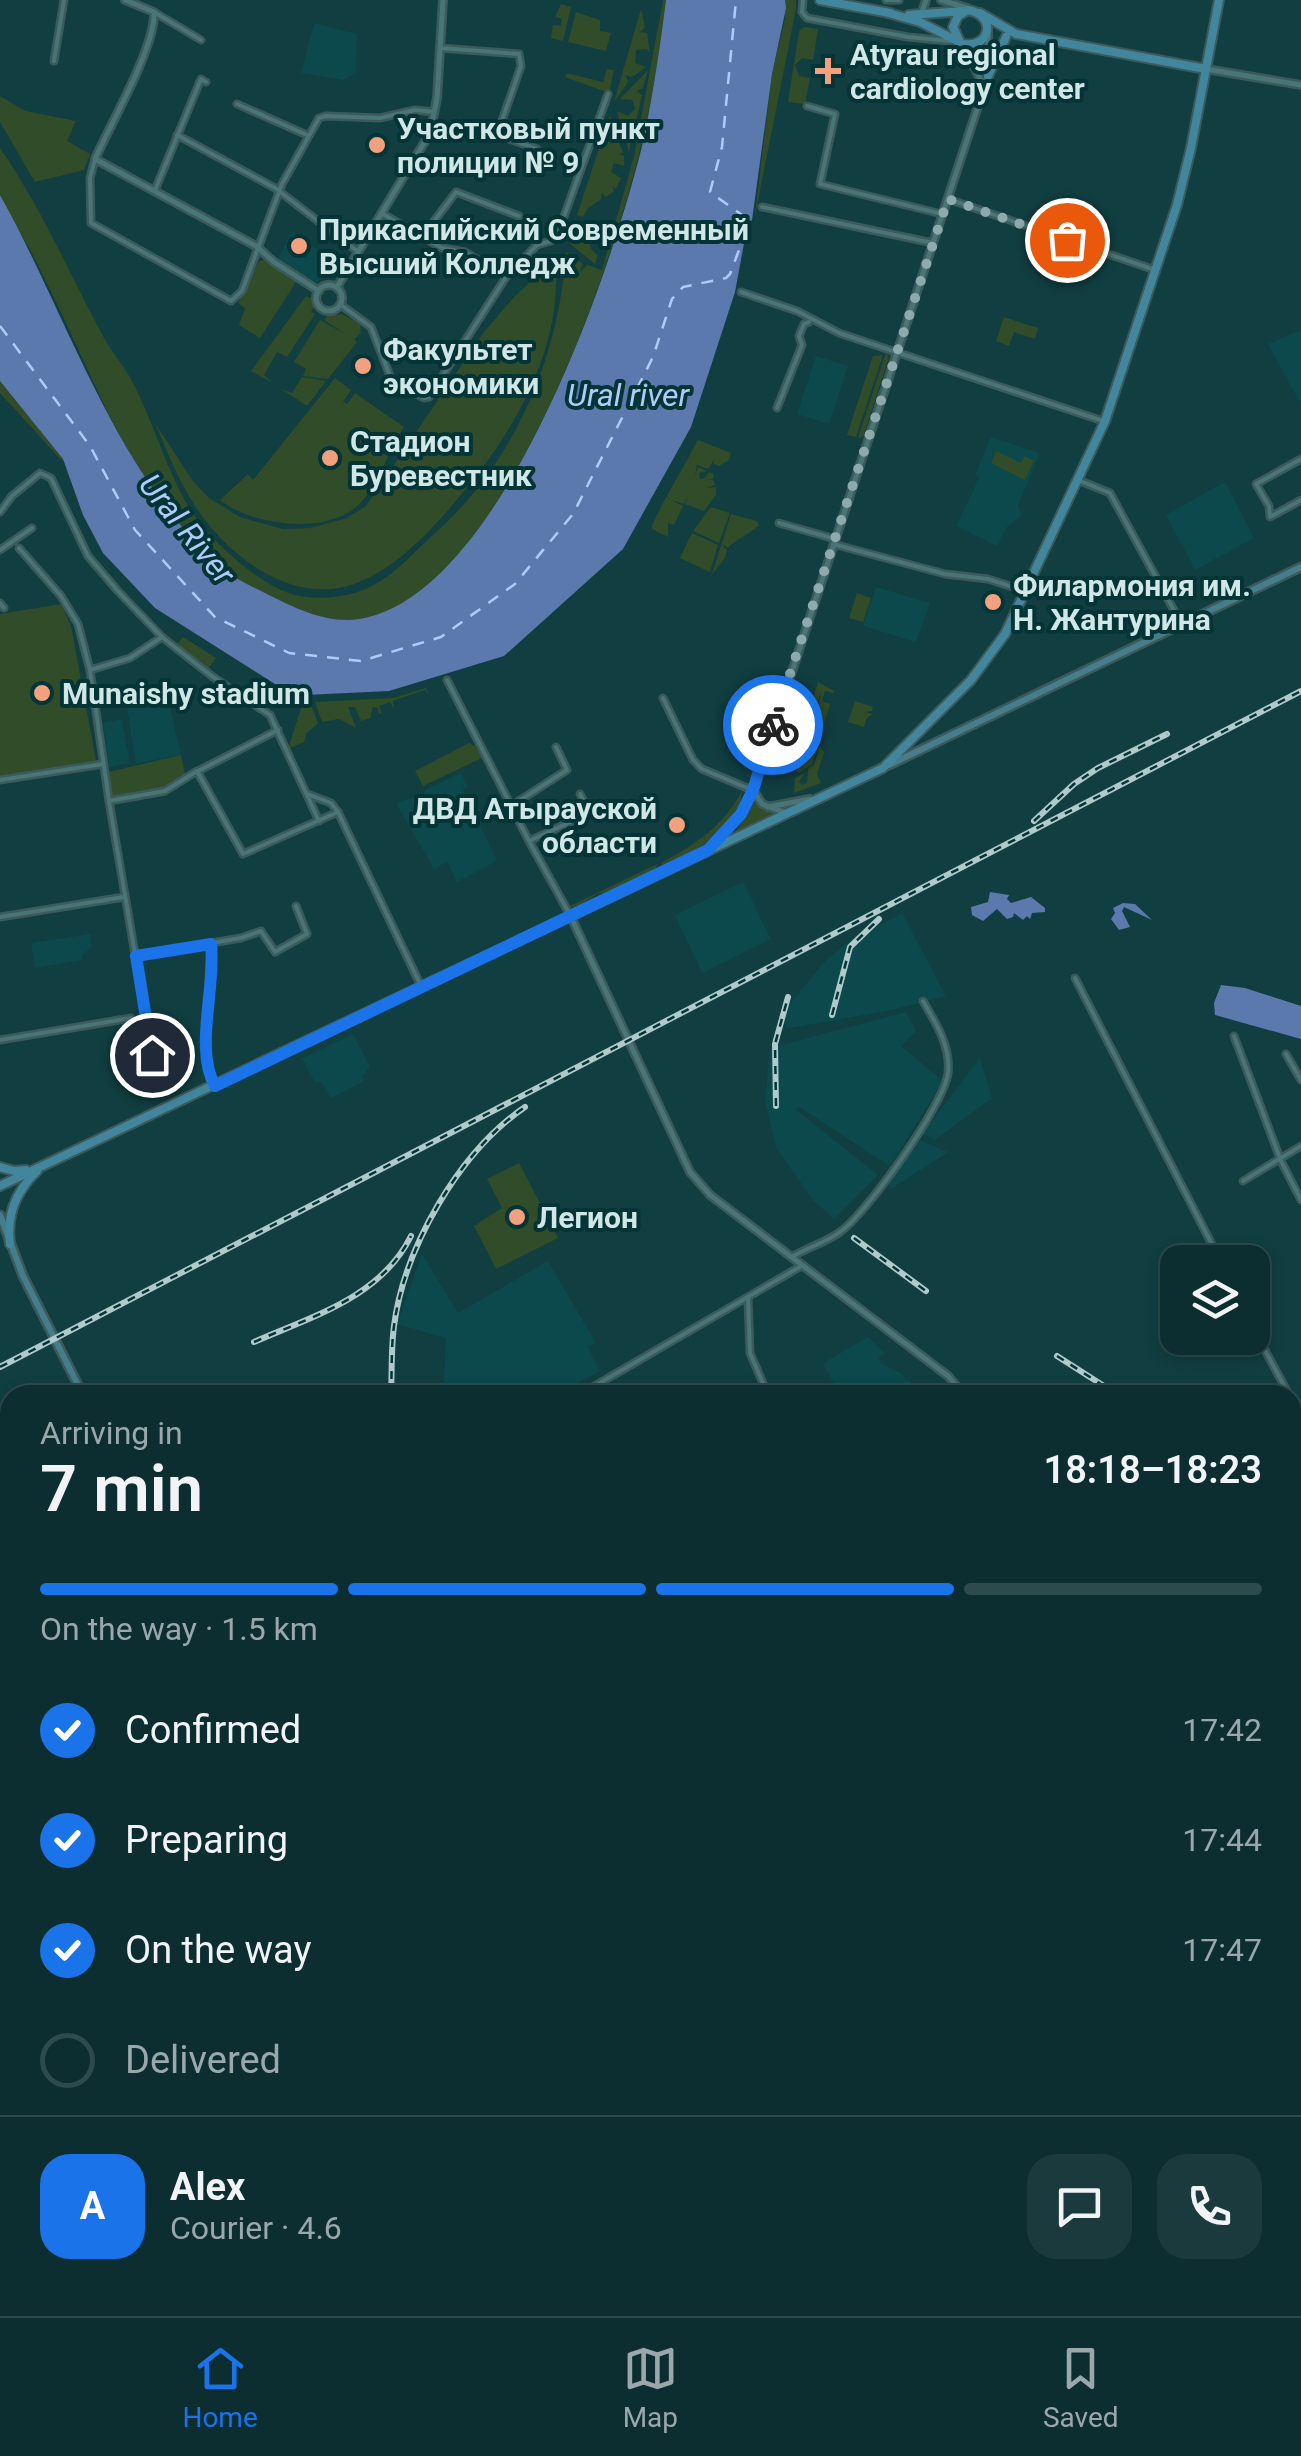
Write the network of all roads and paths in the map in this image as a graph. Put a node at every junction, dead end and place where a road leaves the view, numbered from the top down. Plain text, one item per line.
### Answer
1 (64, 0) edge
2 (126, 0) edge
3 (443, 0) edge
4 (803, 0) edge
5 (820, 0) edge
6 (886, 0) edge
7 (900, 0) edge
8 (926, 0) edge
9 (941, 0) edge
10 (1219, 0) edge
11 (974, 11) junction
12 (154, 12) junction
13 (921, 19) junction
14 (1016, 34) junction
15 (1006, 37) junction
16 (916, 39) junction
17 (202, 40) dead end
18 (960, 42) junction
19 (984, 42) junction
20 (440, 48) junction
21 (54, 62) dead end
22 (1206, 69) junction
23 (988, 76) junction
24 (206, 82) dead end
25 (1301, 85) edge
26 (984, 86) junction
27 (608, 94) dead end
28 (238, 104) dead end
29 (807, 106) dead end
30 (435, 112) junction
31 (177, 135) junction
32 (308, 135) junction
33 (537, 149) dead end
34 (95, 159) junction
35 (155, 190) junction
36 (279, 192) junction
37 (948, 199) junction
38 (762, 207) dead end
39 (381, 213) junction
40 (942, 214) junction
41 (519, 216) dead end
42 (422, 237) junction
43 (933, 244) junction
44 (258, 249) junction
45 (358, 252) junction
46 (1156, 270) junction
47 (506, 277) junction
48 (337, 288) junction
49 (318, 291) junction
50 (741, 292) dead end
51 (340, 305) junction
52 (812, 321) junction
53 (896, 353) junction
54 (777, 408) dead end
55 (1105, 421) junction
56 (1301, 459) edge
57 (1078, 480) junction
58 (1301, 500) edge
59 (0, 512) edge
60 (780, 523) dead end
61 (32, 528) dead end
62 (834, 542) junction
63 (19, 548) dead end
64 (0, 550) edge
65 (1301, 566) edge
66 (1026, 592) junction
67 (1182, 625) junction
68 (162, 637) junction
69 (90, 670) junction
70 (448, 680) dead end
71 (663, 698) dead end
72 (278, 730) junction
73 (556, 747) dead end
74 (103, 764) junction
75 (883, 768) junction
76 (197, 771) junction
77 (0, 780) edge
78 (753, 790) junction
79 (307, 794) junction
80 (580, 794) dead end
81 (828, 795) junction
82 (109, 801) junction
83 (511, 806) junction
84 (768, 807) junction
85 (338, 812) junction
86 (789, 814) junction
87 (319, 821) junction
88 (528, 841) junction
89 (708, 850) junction
90 (126, 896) junction
91 (296, 906) dead end
92 (0, 917) edge
93 (571, 917) junction
94 (211, 944) junction
95 (136, 956) junction
96 (1075, 978) dead end
97 (422, 988) junction
98 (924, 1001) dead end
99 (131, 1018) dead end
100 (1234, 1036) dead end
101 (0, 1040) edge
102 (1286, 1054) dead end
103 (155, 1072) dead end
104 (1301, 1080) edge
105 (215, 1086) junction
106 (1301, 1146) edge
107 (1280, 1159) junction
108 (48, 1164) junction
109 (0, 1166) edge
110 (1243, 1181) dead end
111 (0, 1186) edge
112 (1301, 1200) edge
113 (0, 1215) edge
114 (0, 1228) edge
115 (10, 1244) junction
116 (1212, 1245) edge
117 (792, 1257) junction
118 (803, 1265) junction
119 (748, 1297) junction
120 (1267, 1355) edge
121 (78, 1385) edge
122 (596, 1385) edge
123 (764, 1385) edge
124 (956, 1385) edge
125 (1283, 1385) edge

1 - 21 street
2 - 12 street
3 - 20 street
4 - 16 street
5 - 13 main road
6 - 7 street
8 - 13 street
9 - 11 street
10 - 22 main road
11 - 13 main road
11 - 14 main road
11 - 18 main road
11 - 19 main road
12 - 17 street
12 - 34 street
13 - 16 street
13 - 18 main road
14 - 15 main road
14 - 22 main road
15 - 19 main road
15 - 23 main road
16 - 18 street
18 - 19 main road
18 - 26 street
19 - 23 street
20 - 30 street
20 - 33 street
22 - 25 street
22 - 46 main road
23 - 26 street
24 - 31 street
26 - 37 street
27 - 47 street
28 - 32 street
29 - 40 street
30 - 32 street
30 - 39 street
31 - 35 street
31 - 36 street
32 - 36 street
34 - 35 street
34 - 44 street
35 - 44 street
36 - 44 street
36 - 45 street
37 - 40 street
37 - 46 street
38 - 43 street
39 - 42 street
39 - 45 street
40 - 43 street
41 - 42 street
42 - 47 street
43 - 53 street
44 - 49 street
45 - 48 street
46 - 55 main road
47 - 51 street
48 - 49 street
48 - 51 street
49 - 51 street
50 - 52 street
52 - 53 street
52 - 54 street
53 - 55 street
53 - 62 street
55 - 57 main road
56 - 58 street
57 - 66 main road
57 - 67 street
59 - 68 street
60 - 62 street
61 - 64 street
62 - 66 street
62 - 78 street
63 - 69 street
65 - 67 main road
66 - 75 main road
67 - 75 main road
68 - 69 street
68 - 72 street
69 - 74 street
70 - 83 street
71 - 78 street
72 - 76 street
72 - 79 street
73 - 83 street
74 - 77 street
74 - 82 street
75 - 81 main road
76 - 82 street
76 - 87 street
78 - 84 street
78 - 89 street
79 - 85 street
79 - 87 street
80 - 88 street
81 - 84 street
81 - 86 main road
82 - 90 street
83 - 88 street
84 - 86 street
85 - 87 street
85 - 97 street
86 - 89 main road
88 - 93 street
89 - 93 main road
90 - 92 street
90 - 95 street
91 - 94 street
93 - 97 main road
93 - 117 street
94 - 95 street
94 - 105 street
95 - 103 street
96 - 116 street
97 - 105 main road
98 - 117 street
99 - 101 street
100 - 107 street
102 - 104 street
105 - 108 main road
106 - 107 street
107 - 110 street
107 - 112 street
108 - 109 main road
108 - 111 main road
108 - 115 main road
113 - 115 main road
114 - 115 main road
115 - 121 main road
117 - 118 street
118 - 119 street
118 - 124 street
119 - 122 street
119 - 123 street
120 - 125 street

